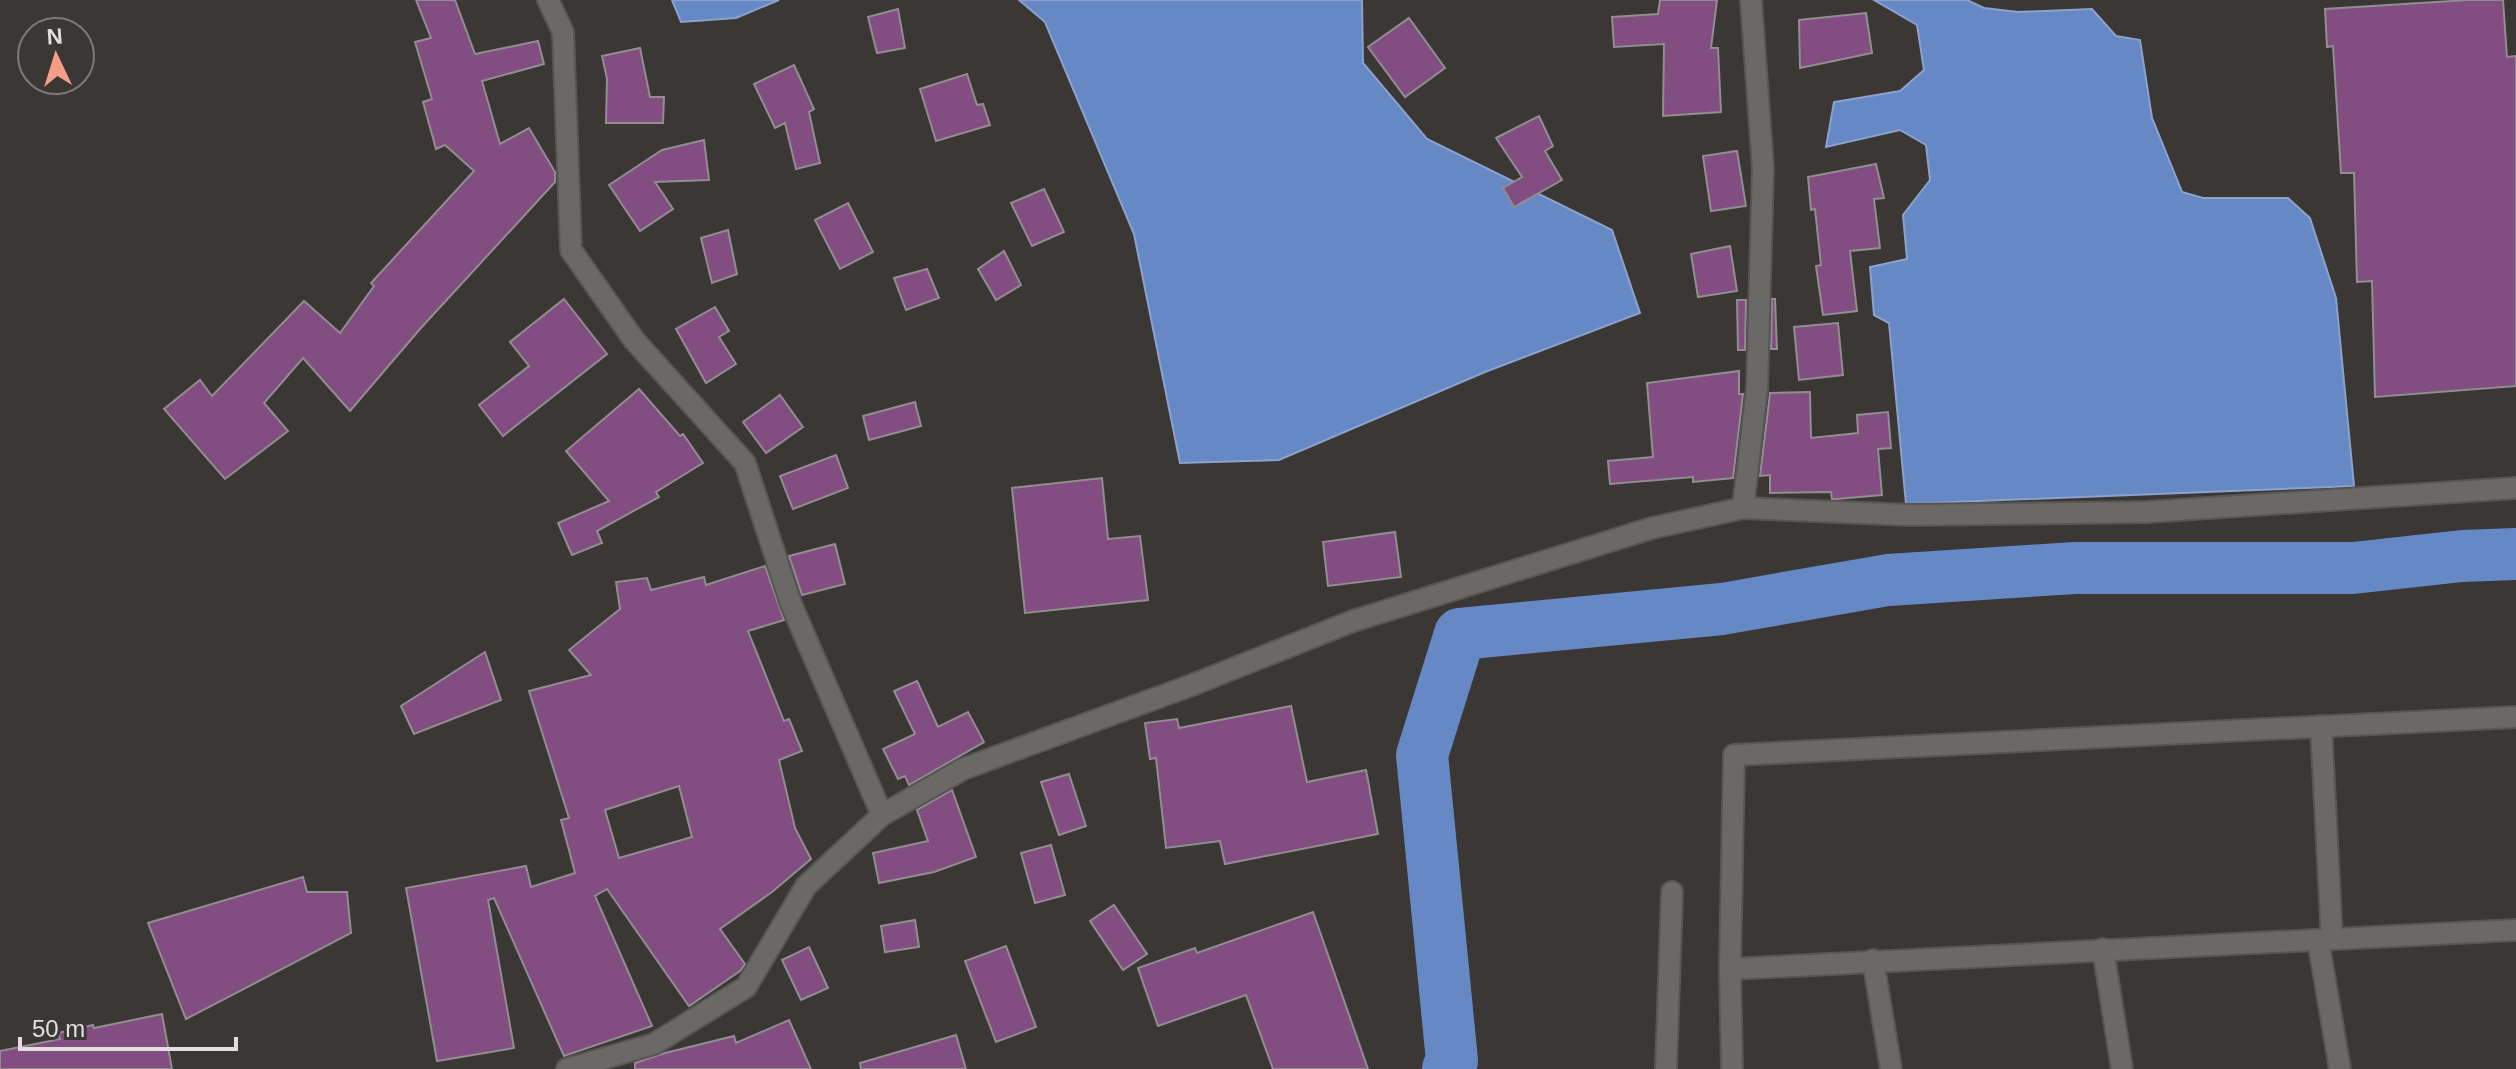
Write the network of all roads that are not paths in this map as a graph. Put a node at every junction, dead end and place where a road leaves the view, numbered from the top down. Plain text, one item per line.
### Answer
1 (548, 0) edge
2 (1751, 0) edge
3 (2516, 488) edge
4 (1743, 508) junction
5 (2516, 717) edge
6 (2321, 726) junction
7 (882, 815) junction
8 (1672, 892) dead end
9 (2516, 930) edge
10 (2325, 939) junction
11 (2103, 949) junction
12 (1873, 960) junction
13 (1730, 969) junction
14 (567, 1069) edge
15 (1666, 1069) edge
16 (1732, 1069) edge
17 (1891, 1069) edge
18 (2122, 1069) edge
19 (2340, 1069) edge

1 - 7 street
2 - 4 street
3 - 4 street
4 - 7 street
5 - 6 street
6 - 10 street
6 - 13 street
7 - 14 street
8 - 15 street
9 - 10 street
10 - 11 street
10 - 19 street
11 - 12 street
11 - 18 street
12 - 13 street
12 - 17 street
13 - 16 street

